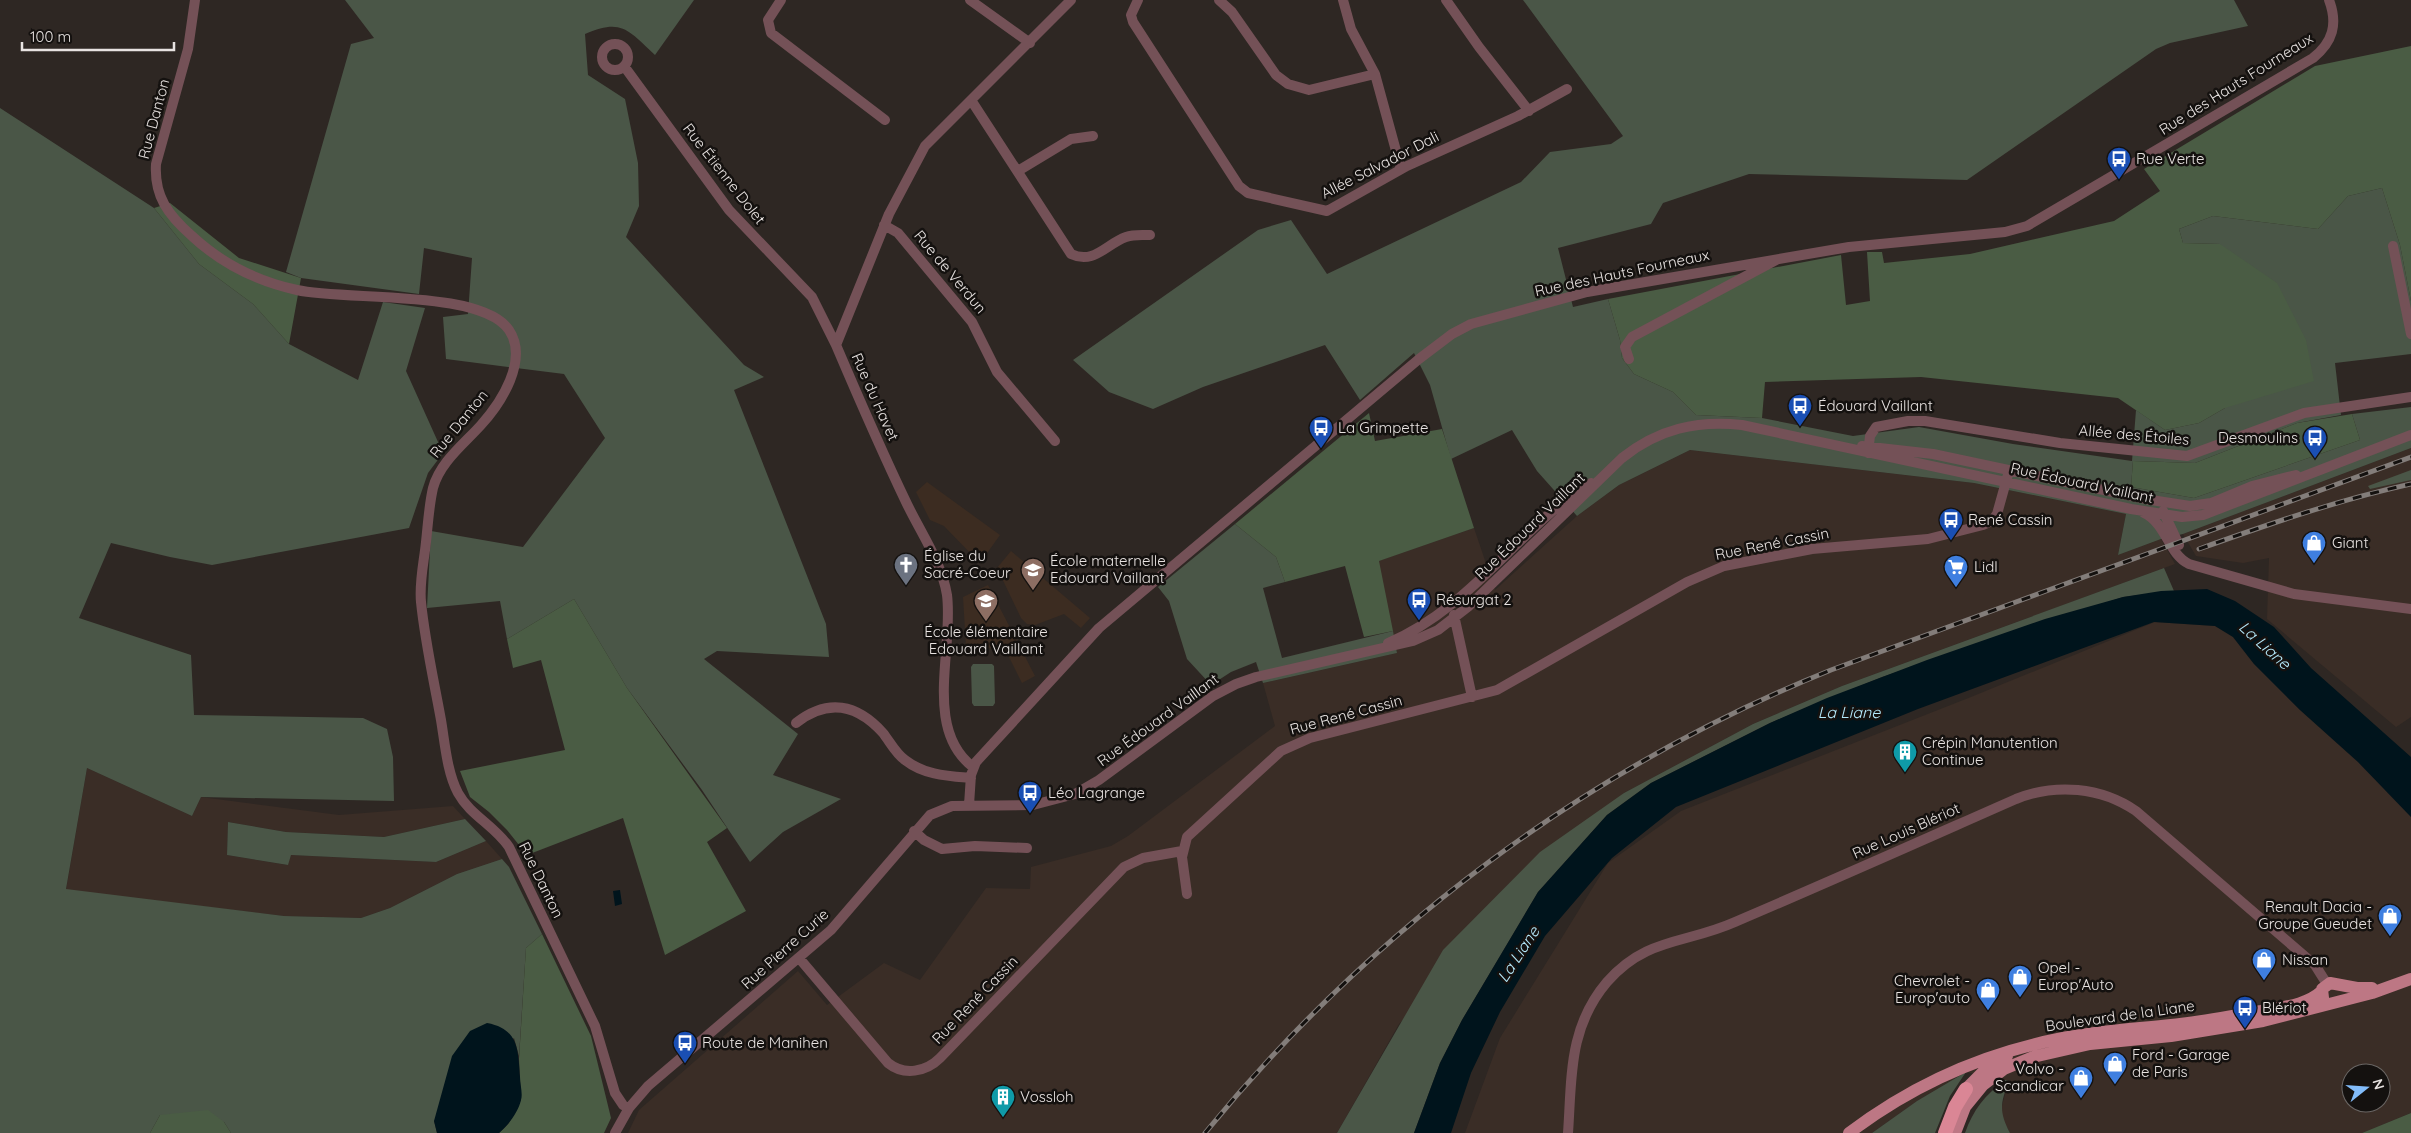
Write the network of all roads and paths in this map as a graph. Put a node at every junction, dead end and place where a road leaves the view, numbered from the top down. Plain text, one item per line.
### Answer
1 (195, 0) edge
2 (781, 0) edge
3 (970, 0) edge
4 (1138, 0) edge
5 (1219, 0) edge
6 (1343, 0) edge
7 (1446, 0) edge
8 (2329, 0) edge
9 (1069, 3) edge
10 (1030, 43) junction
11 (624, 66) dead end
12 (1374, 74) junction
13 (1567, 89) dead end
14 (971, 100) junction
15 (1529, 111) junction
16 (886, 120) dead end
17 (1093, 136) dead end
18 (1401, 169) junction
19 (1018, 171) junction
20 (884, 225) junction
21 (1150, 235) dead end
22 (2393, 246) dead end
23 (1782, 257) junction
24 (2411, 334) edge
25 (836, 345) junction
26 (1629, 359) dead end
27 (2411, 397) edge
28 (2411, 435) edge
29 (1055, 441) dead end
30 (1868, 450) junction
31 (2324, 468) junction
32 (1608, 470) junction
33 (2009, 470) junction
34 (2005, 483) junction
35 (2151, 500) junction
36 (2198, 506) junction
37 (2131, 509) junction
38 (2169, 517) junction
39 (2194, 517) junction
40 (2165, 533) junction
41 (2175, 539) junction
42 (2195, 566) junction
43 (1451, 605) junction
44 (2411, 609) edge
45 (1454, 619) junction
46 (1365, 651) junction
47 (1472, 697) junction
48 (796, 723) dead end
49 (973, 767) junction
50 (970, 778) junction
51 (969, 805) junction
52 (914, 831) junction
53 (1028, 848) dead end
54 (1182, 851) junction
55 (1187, 894) dead end
56 (799, 958) junction
57 (2411, 979) edge
58 (2329, 986) junction
59 (2384, 987) junction
60 (2335, 1002) junction
61 (2034, 1044) junction
62 (1966, 1090) joint
63 (629, 1108) junction
64 (615, 1133) edge
65 (1568, 1133) edge
66 (1849, 1133) edge
67 (1945, 1133) edge
68 (1954, 1133) edge

1 - 63 street, Rue Danton
2 - 16 street
3 - 10 street
4 - 18 street, Allée Salvador Dali
5 - 12 street
6 - 12 street
7 - 15 street
8 - 23 street, Rue des Hauts Fourneaux
9 - 10 street, Rue du Havet
10 - 14 street, Rue du Havet
11 - 25 street, Rue Étienne Dolet
12 - 18 street
13 - 15 street, Allée Salvador Dali
14 - 19 street
14 - 20 street, Rue du Havet
15 - 18 street, Allée Salvador Dali
17 - 19 street
19 - 21 street
20 - 25 street, Rue du Havet
20 - 29 street, Rue de Verdun
22 - 24 street
23 - 26 street
23 - 49 street, Rue des Hauts Fourneaux
25 - 49 street, Rue du Havet
27 - 30 street, Allée des Étoiles
28 - 31 street, Rue Édouard Vaillant
30 - 32 street, Rue Édouard Vaillant
30 - 33 street, Rue Édouard Vaillant
30 - 34 street, Rue Édouard Vaillant
31 - 36 street, Rue Édouard Vaillant
31 - 39 street, Rue Édouard Vaillant
32 - 43 street, Rue Édouard Vaillant
32 - 45 street, Rue Édouard Vaillant
33 - 34 street, Rue René Cassin
33 - 35 street, Rue Édouard Vaillant
34 - 37 street, Rue Édouard Vaillant
34 - 47 street, Rue René Cassin
35 - 36 street, Rue Édouard Vaillant
35 - 38 street
36 - 38 street
37 - 38 street, Rue Édouard Vaillant
37 - 40 street
38 - 39 street, Rue Édouard Vaillant
38 - 40 street
38 - 41 street
39 - 41 street
40 - 42 street
41 - 42 street
42 - 44 street
43 - 45 street
43 - 46 street, Rue Édouard Vaillant
45 - 46 street, Rue Édouard Vaillant
45 - 47 street
46 - 51 street, Rue Édouard Vaillant
47 - 54 street, Rue René Cassin
48 - 50 street
49 - 50 street, Rue des Hauts Fourneaux
50 - 51 street, Rue des Hauts Fourneaux
51 - 52 street, Rue Pierre Curie
52 - 53 street
52 - 56 street, Rue Pierre Curie
54 - 55 street
54 - 56 street, Rue René Cassin
56 - 63 street, Rue Pierre Curie
57 - 59 main road, Boulevard de la Liane
58 - 59 main road, Boulevard de la Liane
58 - 60 main road
58 - 60 main road
58 - 61 main road, Boulevard de la Liane
58 - 65 street, Rue Louis Blériot
59 - 60 main road, Boulevard de la Liane
60 - 68 main road, Boulevard de la Liane
61 - 62 main road
61 - 66 main road, Boulevard de la Liane
62 - 67 highway
63 - 64 street, Rue Pierre Curie

